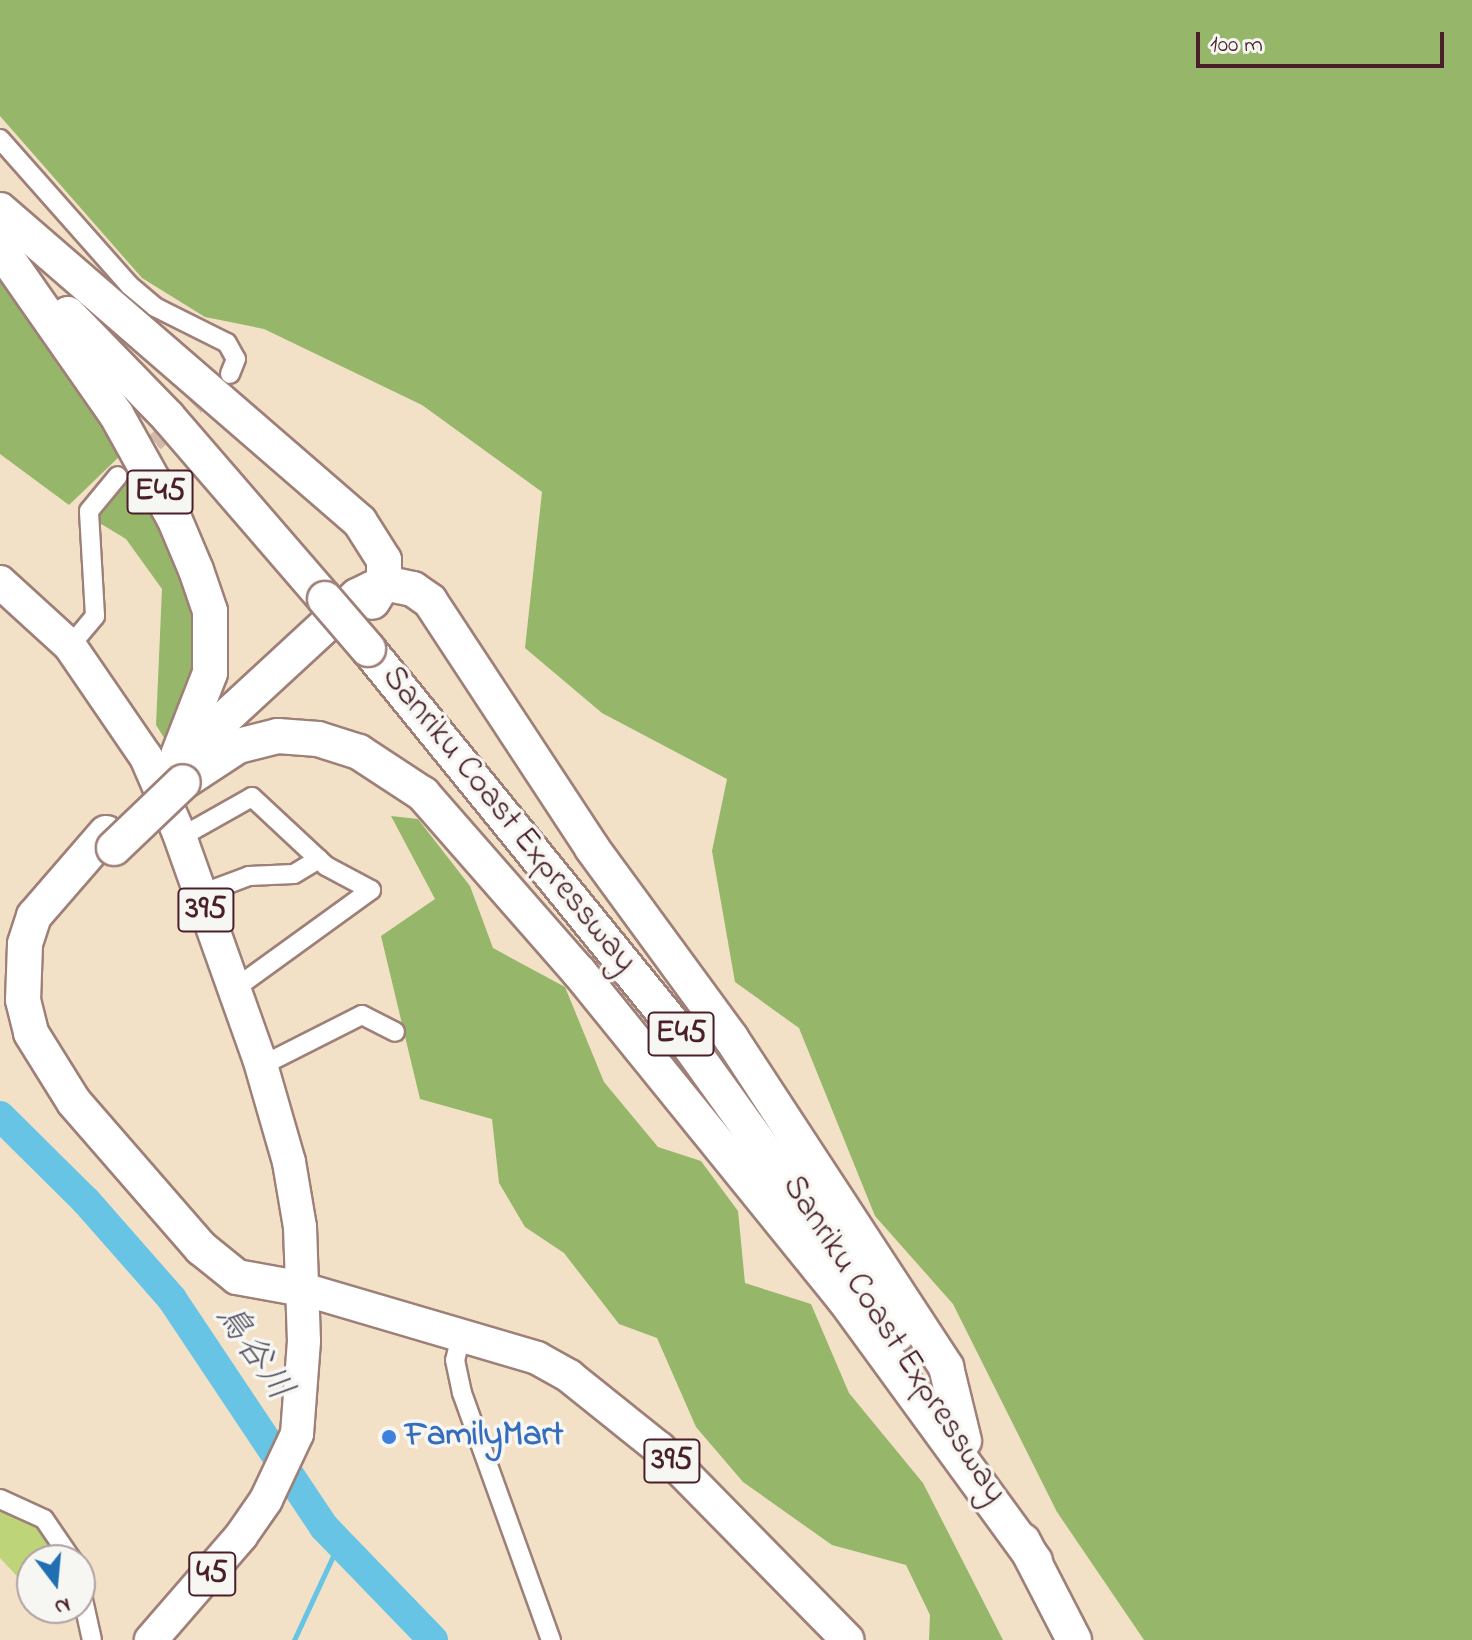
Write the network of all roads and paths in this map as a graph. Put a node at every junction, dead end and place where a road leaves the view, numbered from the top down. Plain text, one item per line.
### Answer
1 (0, 139) edge
2 (0, 210) edge
3 (0, 247) edge
4 (230, 374) dead end
5 (118, 476) tunnel mouth
6 (0, 582) edge
7 (384, 583) junction
8 (70, 646) junction
9 (178, 774) junction
10 (181, 837) junction
11 (319, 859) junction
12 (201, 894) junction
13 (234, 989) junction
14 (395, 1032) dead end
15 (261, 1066) junction
16 (303, 1289) junction
17 (461, 1335) junction
18 (964, 1441) junction
19 (0, 1499) edge
20 (61, 1544) edge
21 (1039, 1568) junction
22 (151, 1640) edge
23 (551, 1640) edge
24 (848, 1640) edge
25 (1074, 1640) edge

1 - 4 street
2 - 7 highway
3 - 9 highway, E45
3 - 18 highway, Sanriku Coast Expressway / E45, bridge
5 - 8 street
6 - 8 highway, 395
7 - 9 highway
7 - 18 highway
8 - 10 highway, 395
9 - 16 highway, E45
9 - 21 highway
10 - 11 street
10 - 12 highway, 395
11 - 12 street
11 - 13 street
12 - 13 highway, 395
13 - 15 highway, 395
14 - 15 street
15 - 16 highway, 395
16 - 17 highway, 395
16 - 22 highway, 45
17 - 23 street
17 - 24 highway, 395
18 - 21 highway, Sanriku Coast Expressway / E45
19 - 20 street
21 - 25 highway, Sanriku Coast Expressway / E45

